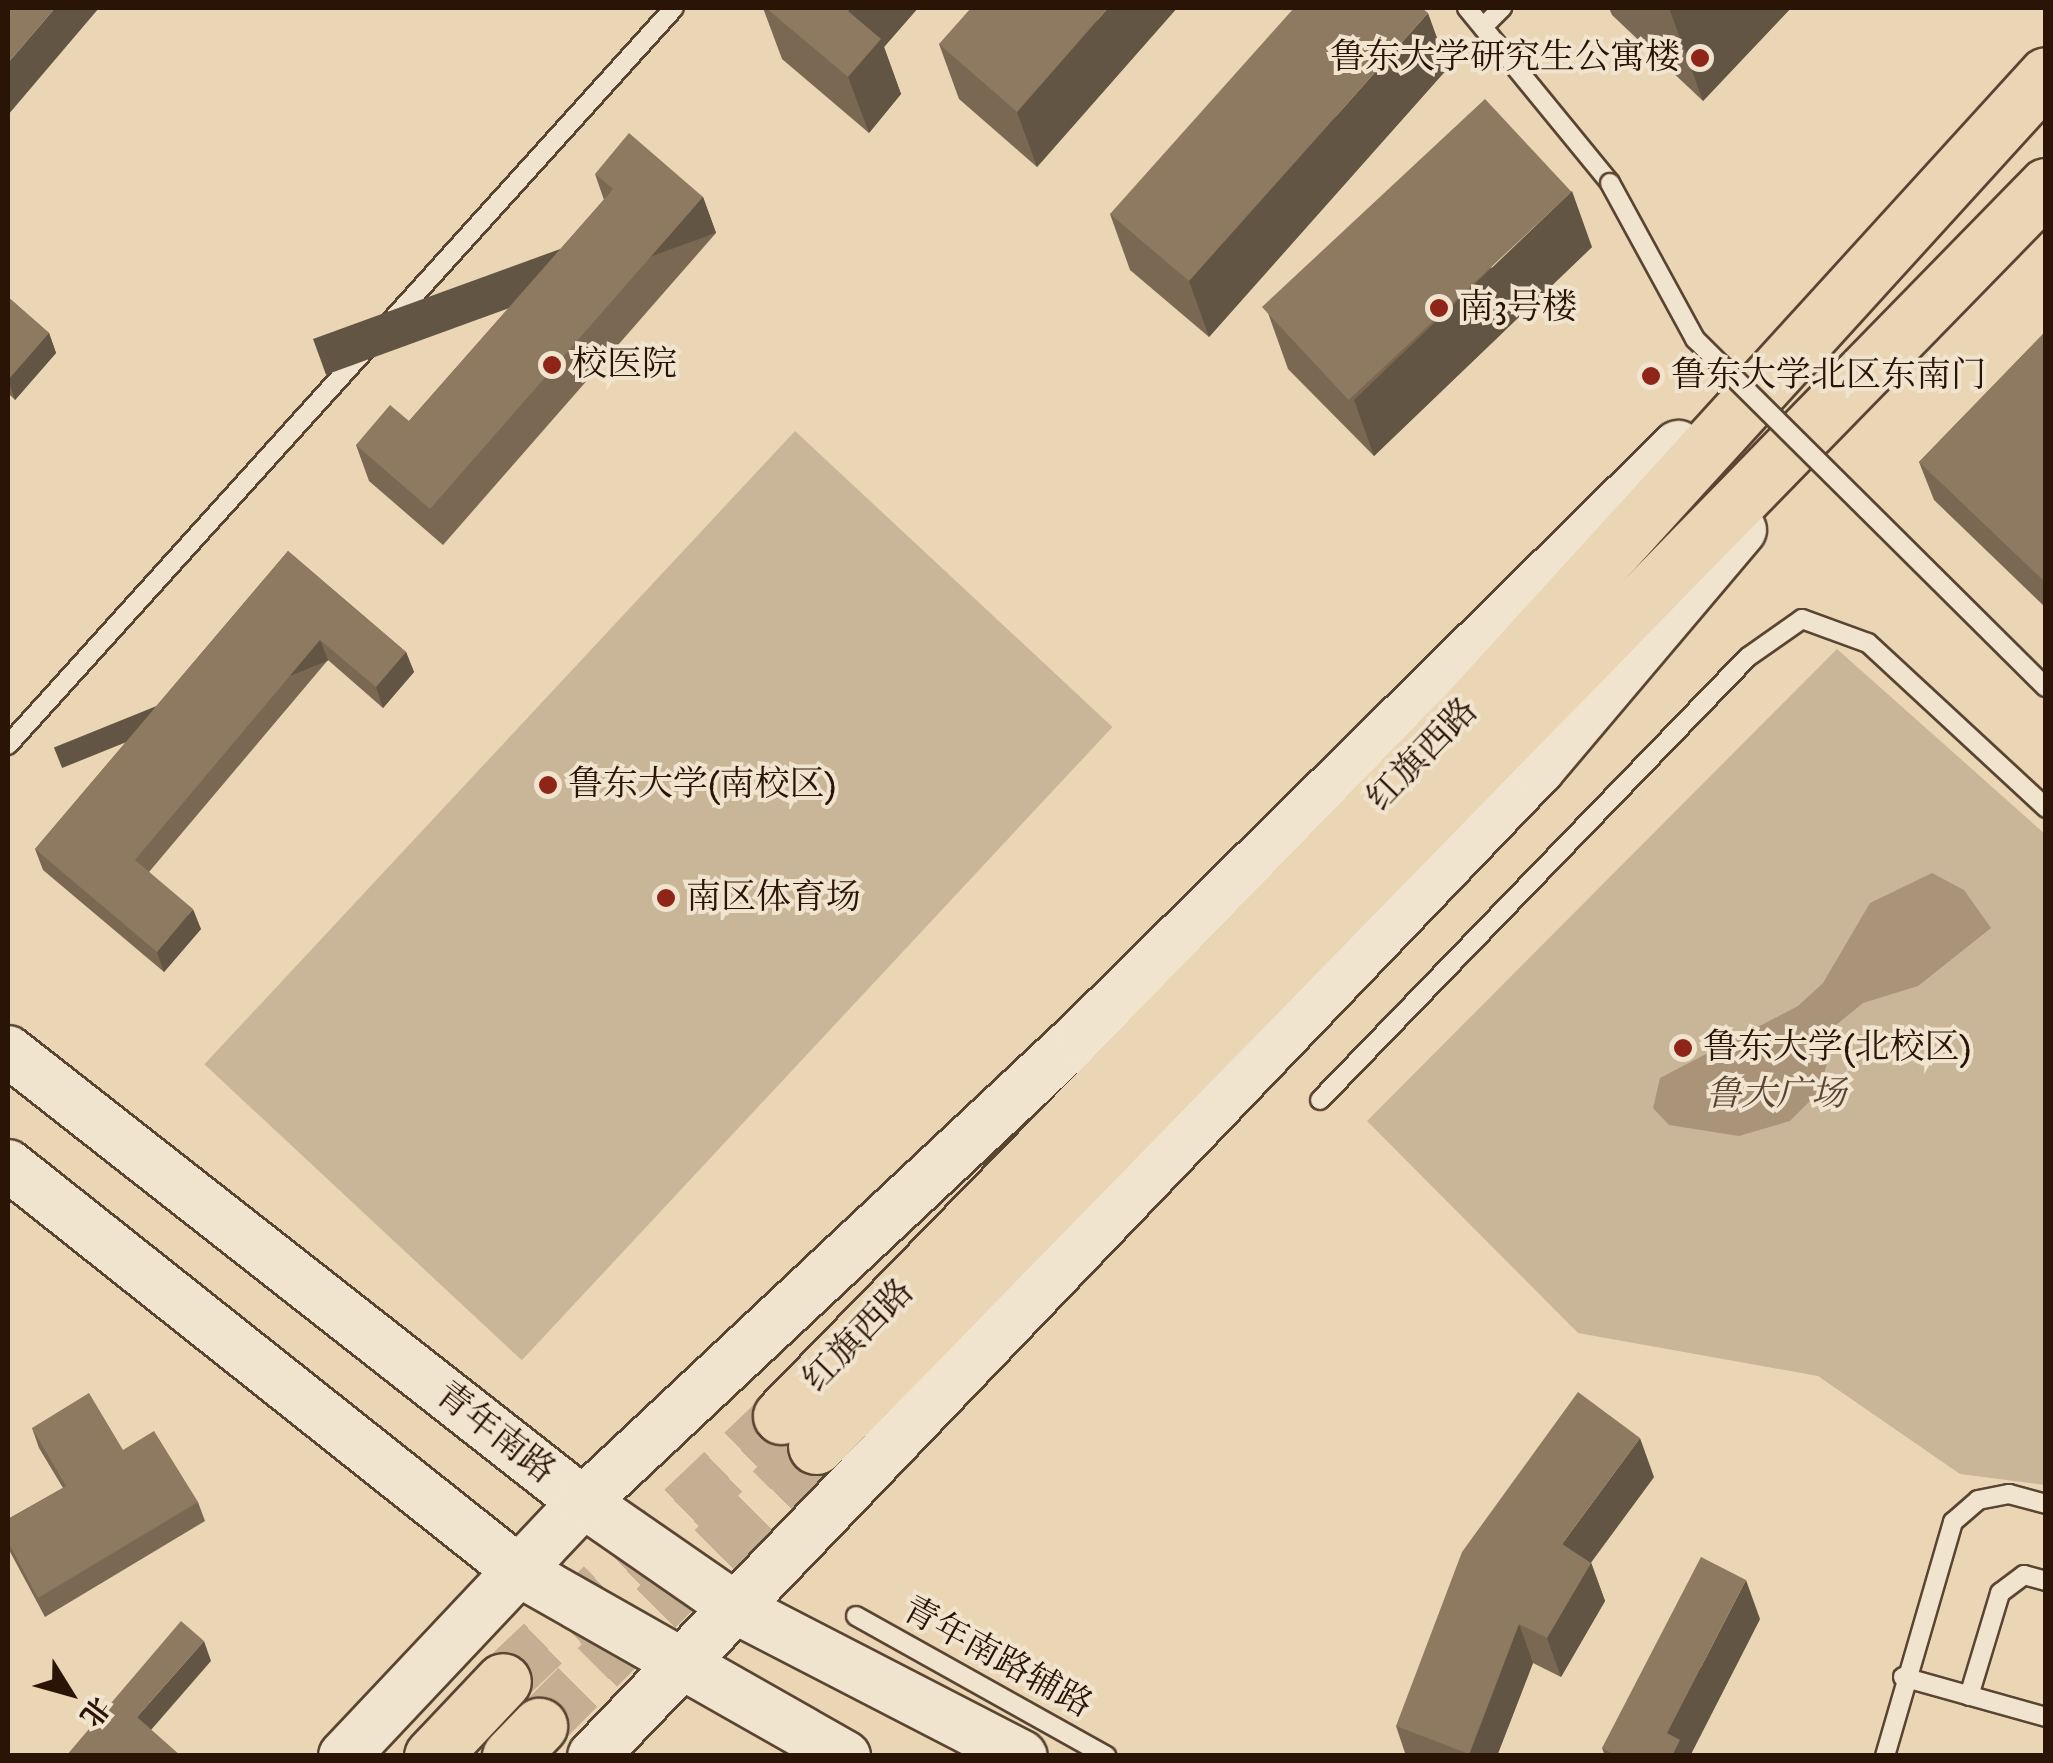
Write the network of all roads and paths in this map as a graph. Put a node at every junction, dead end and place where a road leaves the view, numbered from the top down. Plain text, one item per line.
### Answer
1 (674, 8) edge
2 (1467, 8) edge
3 (1502, 8) edge
4 (1486, 24) junction
5 (2046, 75) edge
6 (2046, 186) edge
7 (1888, 242) junction
8 (1936, 300) junction
9 (2046, 687) edge
10 (8, 745) edge
11 (2046, 808) edge
12 (8, 1051) edge
13 (1320, 1100) dead end
14 (8, 1166) edge
15 (584, 1502) junction
16 (2046, 1504) edge
17 (519, 1571) junction
18 (2046, 1581) edge
19 (739, 1610) junction
20 (856, 1616) dead end
21 (693, 1676) junction
22 (1904, 1677) junction
23 (503, 1682) tunnel mouth
24 (1969, 1696) junction
25 (2046, 1717) edge
26 (783, 1748) dead end
27 (344, 1756) edge
28 (432, 1756) edge
29 (593, 1756) edge
30 (845, 1756) edge
31 (1022, 1756) edge
32 (1106, 1756) edge
33 (1886, 1756) edge

1 - 10 lane
2 - 4 lane
3 - 4 lane
4 - 9 lane, bridge
5 - 7 main road, 红旗西路
6 - 8 main road, 红旗西路
7 - 8 main road, 红旗西路
7 - 15 main road
8 - 19 main road
11 - 13 lane
12 - 15 main road, 青年南路
14 - 17 main road
15 - 17 main road
15 - 19 main road, 青年南路
16 - 22 lane
17 - 21 main road
17 - 27 main road
18 - 24 lane
19 - 21 main road
19 - 31 main road, 青年南路
20 - 32 lane, 青年南路辅路
21 - 26 lane
21 - 29 main road
21 - 30 main road
22 - 24 lane
22 - 33 lane
23 - 28 main road
24 - 25 lane

